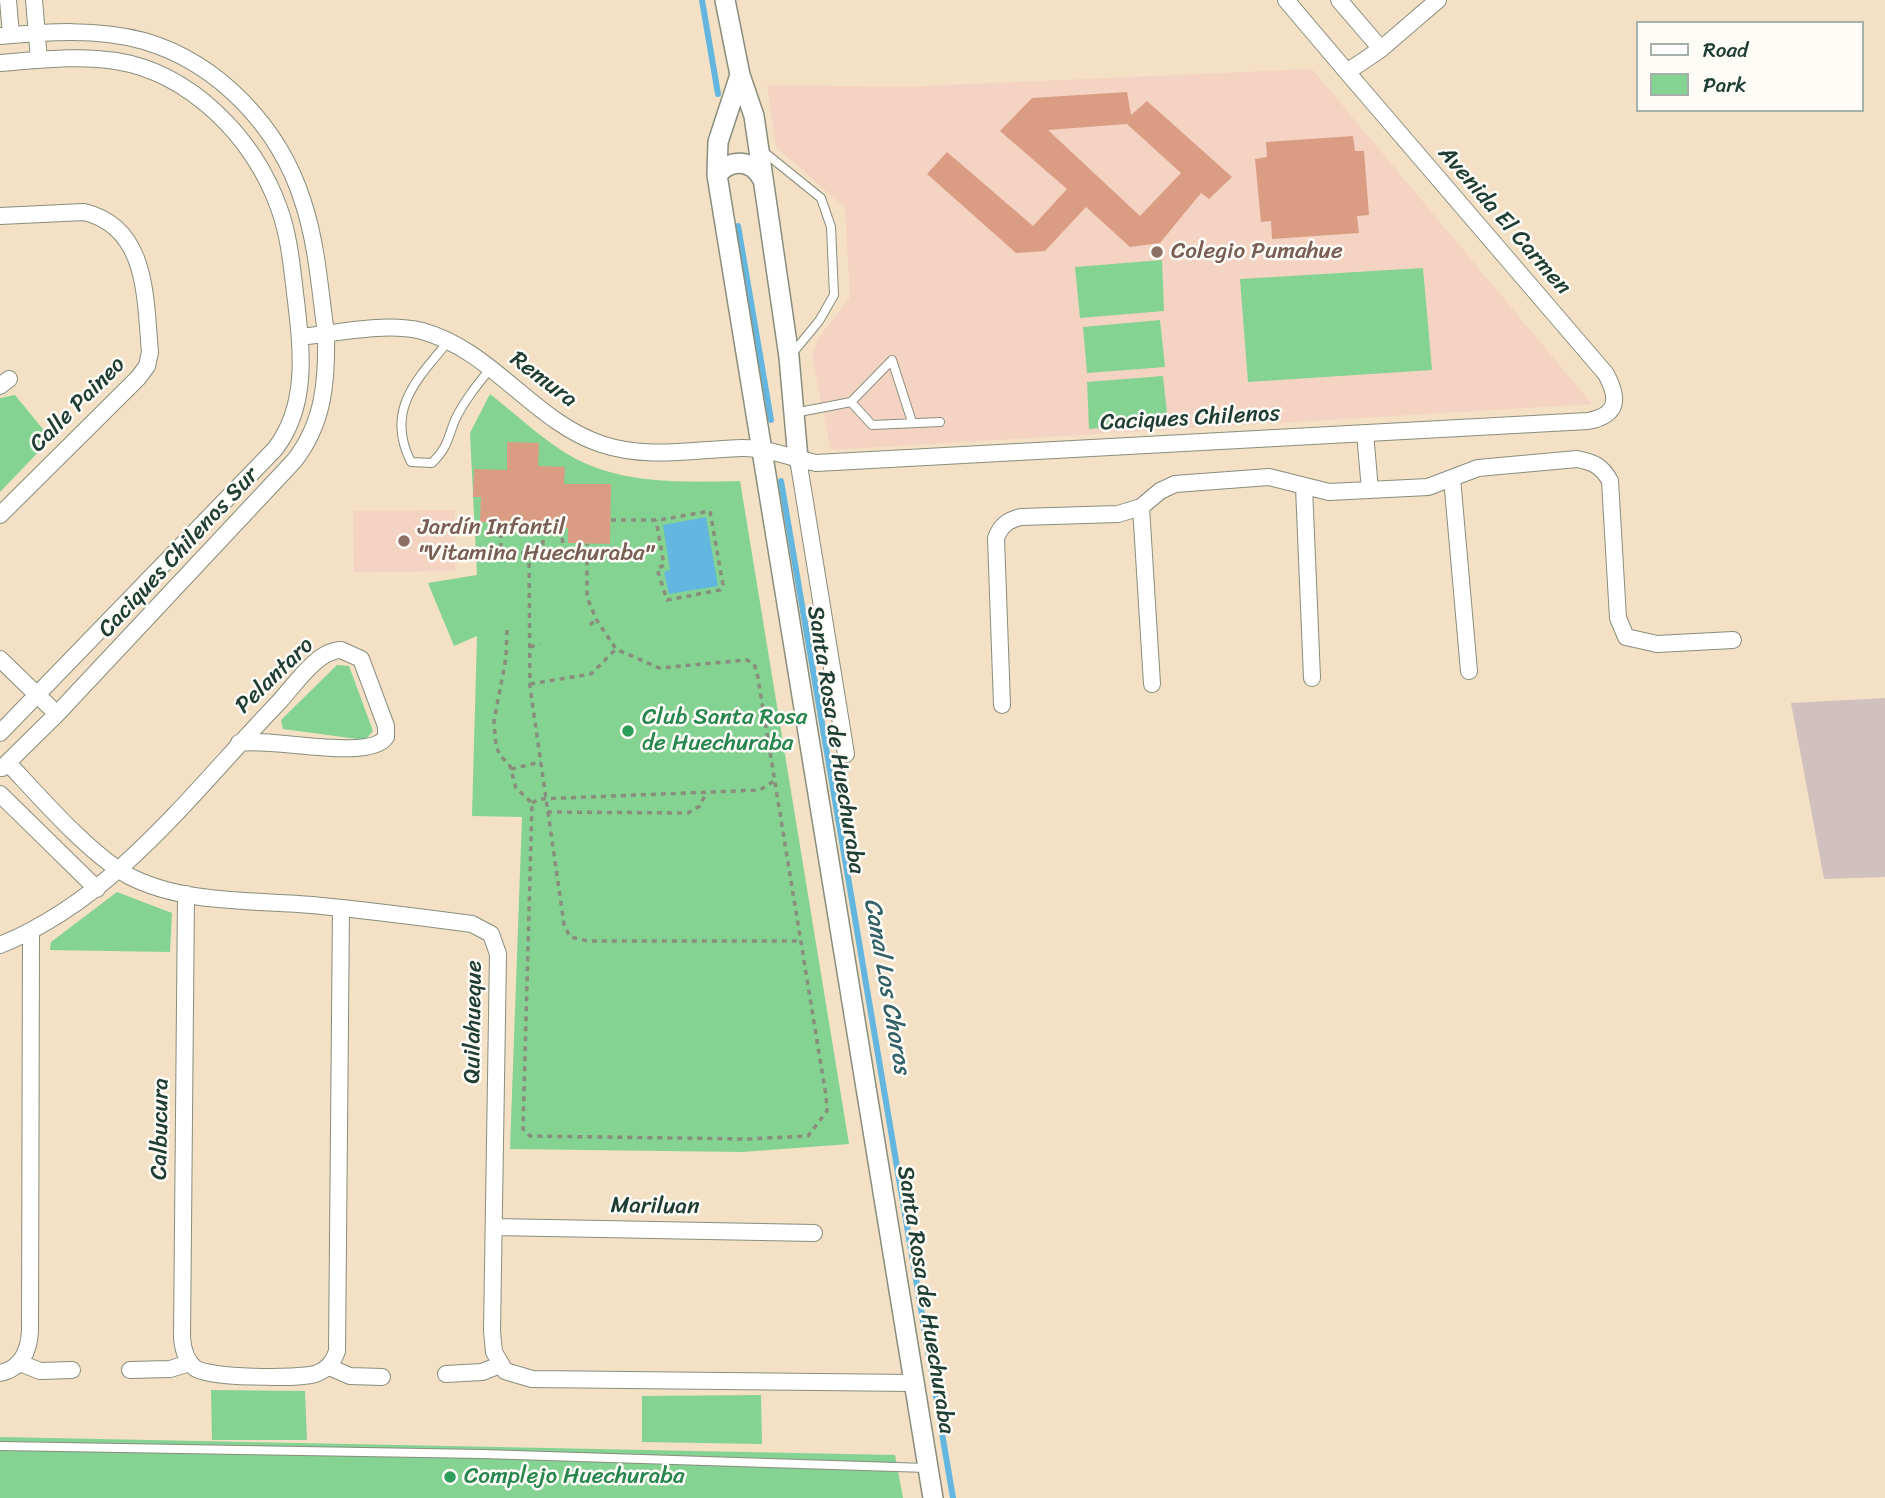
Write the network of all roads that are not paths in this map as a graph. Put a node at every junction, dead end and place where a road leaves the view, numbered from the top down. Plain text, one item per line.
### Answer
1 (8, 0) edge
2 (33, 0) edge
3 (725, 0) edge
4 (1286, 0) edge
5 (1339, 0) edge
6 (1438, 0) edge
7 (37, 33) junction
8 (5, 36) edge
9 (1381, 49) junction
10 (39, 60) junction
11 (0, 63) edge
12 (1347, 72) junction
13 (740, 75) junction
14 (759, 148) junction
15 (285, 158) junction
16 (262, 170) junction
17 (717, 175) junction
18 (763, 180) junction
19 (0, 216) edge
20 (326, 334) junction
21 (300, 337) junction
22 (449, 342) junction
23 (789, 357) junction
24 (490, 369) junction
25 (851, 402) junction
26 (1615, 405) joint
27 (794, 413) junction
28 (912, 422) junction
29 (940, 422) dead end
30 (1365, 433) junction
31 (764, 450) junction
32 (798, 459) junction
33 (1452, 478) junction
34 (1304, 486) junction
35 (1370, 490) junction
36 (1141, 507) junction
37 (0, 515) edge
38 (1733, 640) dead end
39 (0, 659) edge
40 (1469, 671) dead end
41 (1312, 678) dead end
42 (1152, 684) dead end
43 (38, 697) junction
44 (1002, 705) dead end
45 (57, 714) junction
46 (0, 733) edge
47 (239, 743) junction
48 (846, 754) dead end
49 (4, 766) edge
50 (0, 794) edge
51 (120, 870) junction
52 (97, 890) junction
53 (186, 894) junction
54 (341, 908) junction
55 (32, 932) junction
56 (0, 945) edge
57 (494, 1227) junction
58 (814, 1233) dead end
59 (20, 1363) junction
60 (190, 1363) junction
61 (500, 1366) junction
62 (329, 1367) junction
63 (72, 1370) dead end
64 (130, 1370) dead end
65 (0, 1373) edge
66 (446, 1374) dead end
67 (382, 1377) dead end
68 (913, 1383) junction
69 (0, 1446) edge
70 (927, 1468) junction
71 (933, 1498) edge

1 - 8 street
2 - 7 street
3 - 13 street, Santa Rosa de Huechuraba
4 - 12 street, Avenida El Carmen
5 - 9 street
6 - 9 street
7 - 8 street, Caciques Chilenos Sur
7 - 10 street
7 - 15 street, Caciques Chilenos Sur
9 - 12 street
10 - 11 street, Caciques Chilenos Sur
10 - 16 street, Caciques Chilenos Sur
12 - 26 street, Avenida El Carmen
13 - 14 street, Santa Rosa de Huechuraba
13 - 17 street, Santa Rosa de Huechuraba
14 - 18 street, Santa Rosa de Huechuraba
14 - 23 lane
15 - 16 street
15 - 20 street, Caciques Chilenos Sur
16 - 21 street, Caciques Chilenos Sur
17 - 18 street
17 - 31 street, Santa Rosa de Huechuraba
18 - 23 street, Santa Rosa de Huechuraba
19 - 37 street, Calle Paineo
20 - 21 street, Remura
20 - 22 street, Remura
20 - 45 street, Caciques Chilenos Sur
21 - 43 street, Caciques Chilenos Sur
22 - 24 street, Remura
22 - 24 lane
23 - 27 street, Santa Rosa de Huechuraba
24 - 31 street, Remura
25 - 27 lane
25 - 28 lane
25 - 28 lane
26 - 30 street, Caciques Chilenos
27 - 32 street, Santa Rosa de Huechuraba
28 - 29 lane
30 - 32 street, Caciques Chilenos
30 - 35 street
31 - 32 street, Caciques Chilenos
31 - 68 street, Santa Rosa de Huechuraba
32 - 48 street, Santa Rosa de Huechuraba
33 - 35 street
33 - 38 street
33 - 40 street
34 - 35 street
34 - 36 street
34 - 41 street
36 - 42 street
36 - 44 street
39 - 43 street
43 - 45 street
43 - 46 street, Caciques Chilenos Sur
45 - 49 street, Caciques Chilenos Sur
47 - 47 street, Pelantaro
47 - 51 street, Pelantaro
49 - 51 street, Quilahueque
50 - 52 street
51 - 52 street, Pelantaro
51 - 53 street, Quilahueque
52 - 55 street, Pelantaro
53 - 54 street, Quilahueque
53 - 60 street, Calbucura
54 - 57 street, Quilahueque
54 - 62 street
55 - 56 street, Pelantaro
55 - 59 street
57 - 58 street, Mariluan
57 - 61 street, Quilahueque
59 - 63 street
59 - 65 street
60 - 62 street
60 - 64 street
61 - 66 street
61 - 68 street
62 - 67 street
68 - 70 street, Santa Rosa de Huechuraba
69 - 70 lane
70 - 71 street, Santa Rosa de Huechuraba

